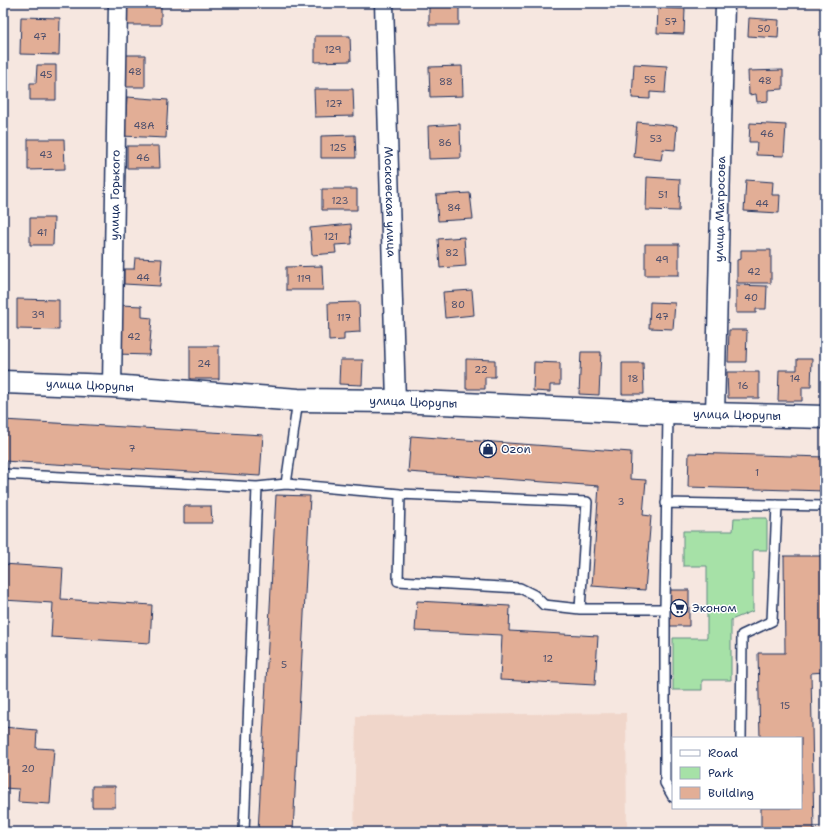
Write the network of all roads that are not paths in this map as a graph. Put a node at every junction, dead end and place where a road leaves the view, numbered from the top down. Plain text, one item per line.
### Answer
1 (118, 3) edge
2 (384, 3) edge
3 (725, 3) edge
4 (3, 382) edge
5 (112, 386) junction
6 (298, 400) junction
7 (396, 401) junction
8 (668, 413) junction
9 (715, 414) junction
10 (825, 417) edge
11 (3, 474) edge
12 (286, 484) junction
13 (257, 486) junction
14 (400, 494) junction
15 (666, 503) junction
16 (777, 505) junction
17 (825, 506) edge
18 (580, 609) junction
19 (665, 609) junction
20 (741, 737) edge
21 (672, 795) edge
22 (244, 832) edge

1 - 5 street, улица Горького
2 - 7 street, Московская улица
3 - 9 street, улица Матросова
4 - 5 street, улица Цюрупы
5 - 6 street, улица Цюрупы
6 - 7 street, улица Цюрупы
6 - 12 lane
7 - 8 street, улица Цюрупы
8 - 9 street, улица Цюрупы
8 - 15 lane
9 - 10 street, улица Цюрупы
11 - 13 lane
12 - 13 lane
12 - 14 lane
13 - 22 lane
14 - 18 lane
14 - 18 lane
15 - 16 lane
15 - 19 lane
16 - 17 lane
16 - 20 lane
18 - 19 lane
19 - 21 lane

